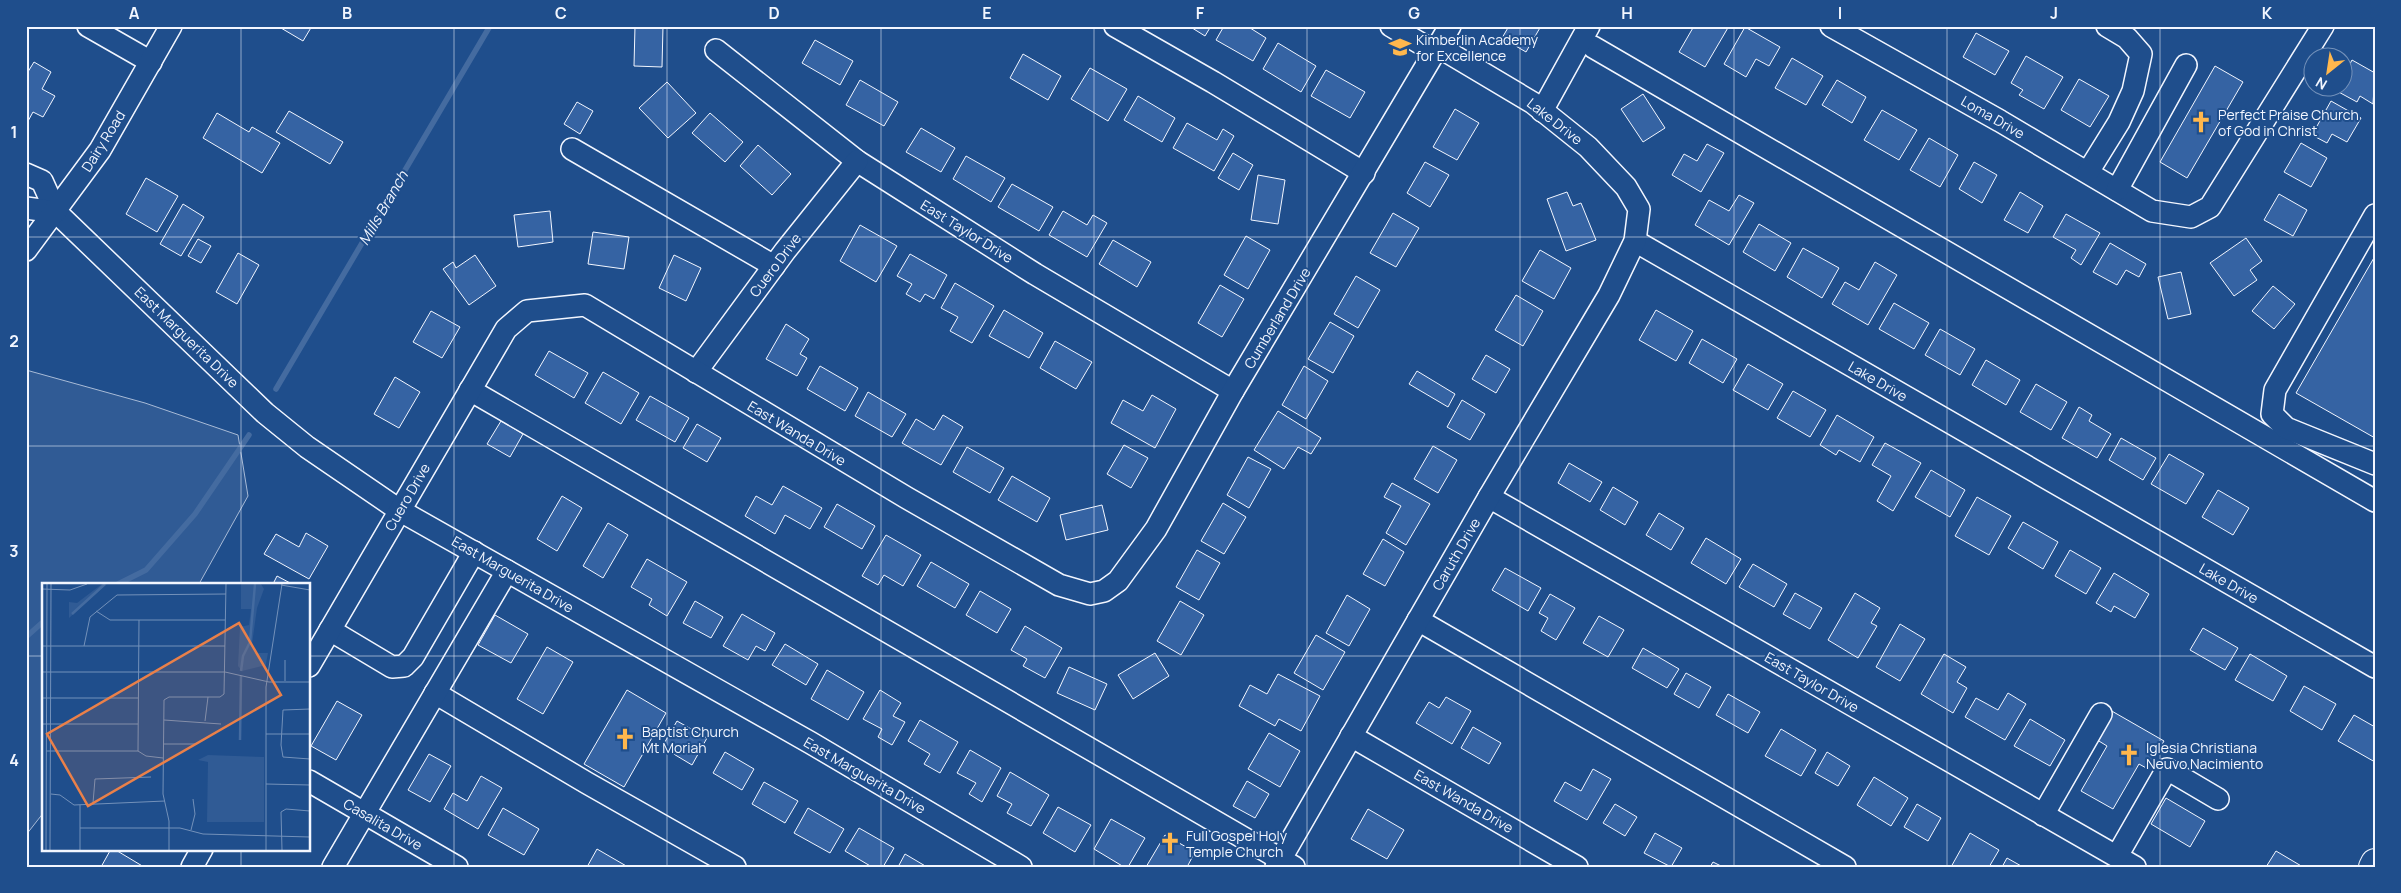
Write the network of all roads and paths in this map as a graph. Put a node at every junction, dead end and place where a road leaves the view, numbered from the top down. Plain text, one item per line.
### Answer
1 (88, 26) edge
2 (171, 26) edge
3 (1115, 26) edge
4 (1390, 26) edge
5 (1450, 26) edge
6 (1589, 26) edge
7 (1831, 26) edge
8 (2107, 26) edge
9 (2324, 26) edge
10 (1593, 47) dead end
11 (1437, 49) junction
12 (716, 50) dead end
13 (151, 62) junction
14 (2186, 64) dead end
15 (1542, 111) junction
16 (572, 149) dead end
17 (857, 161) junction
18 (2088, 172) junction
19 (1364, 173) junction
20 (26, 174) edge
21 (2117, 190) junction
22 (26, 208) edge
23 (56, 212) junction
24 (2375, 215) edge
25 (1635, 241) junction
26 (26, 250) edge
27 (774, 266) junction
28 (506, 329) joint
29 (696, 372) junction
30 (470, 390) junction
31 (1233, 391) junction
32 (2375, 464) edge
33 (1489, 496) junction
34 (2375, 501) edge
35 (399, 510) junction
36 (474, 552) junction
37 (507, 571) junction
38 (1090, 594) joint
39 (1418, 620) junction
40 (330, 630) junction
41 (310, 664) edge
42 (2375, 667) edge
43 (435, 693) junction
44 (2101, 714) dead end
45 (1351, 736) junction
46 (310, 782) edge
47 (2218, 798) dead end
48 (364, 813) junction
49 (2043, 814) junction
50 (201, 850) edge
51 (2126, 862) edge
52 (2375, 863) edge
53 (1283, 864) edge
54 (192, 867) edge
55 (333, 867) edge
56 (457, 867) edge
57 (735, 867) edge
58 (1021, 867) edge
59 (1577, 867) edge
60 (1845, 867) edge
61 (2373, 867) edge

1 - 13 street
2 - 13 street, Dairy Road
3 - 19 street
4 - 11 street, Lake Drive
5 - 11 street, Cumberland Drive
6 - 15 street
7 - 18 street, Loma Drive
8 - 18 street
9 - 21 street, Loma Drive
10 - 34 street
11 - 15 street, Lake Drive
11 - 19 street, Cumberland Drive
12 - 17 street, East Taylor Drive
13 - 23 street, Dairy Road
14 - 21 street
15 - 25 street, Lake Drive
16 - 27 street
17 - 27 street, Cuero Drive
17 - 31 street, East Taylor Drive
18 - 21 street, Loma Drive
19 - 31 street, Cumberland Drive
20 - 23 street
22 - 23 street
23 - 26 street, Dairy Road
23 - 35 street, East Marguerita Drive
24 - 32 street
25 - 33 street, Caruth Drive
25 - 42 street, Lake Drive
27 - 29 street, Cuero Drive
28 - 29 street, East Wanda Drive
28 - 30 street, Cuero Drive
29 - 38 street, East Wanda Drive
30 - 35 street, Cuero Drive
30 - 53 street
31 - 38 street, Cumberland Drive
33 - 39 street, Caruth Drive
33 - 49 street, East Taylor Drive
35 - 36 street, East Marguerita Drive
35 - 40 street, Cuero Drive
36 - 37 street, East Marguerita Drive
36 - 40 street
37 - 43 street
37 - 58 street, East Marguerita Drive
39 - 45 street, Caruth Drive
39 - 60 street
40 - 41 street, Cuero Drive
43 - 48 street
43 - 57 street
44 - 49 street
45 - 53 street, Caruth Drive
45 - 59 street, East Wanda Drive
46 - 48 street, Casalita Drive
47 - 51 street
48 - 55 street
48 - 56 street, Casalita Drive
49 - 51 street, East Taylor Drive
50 - 54 street
52 - 61 main road

